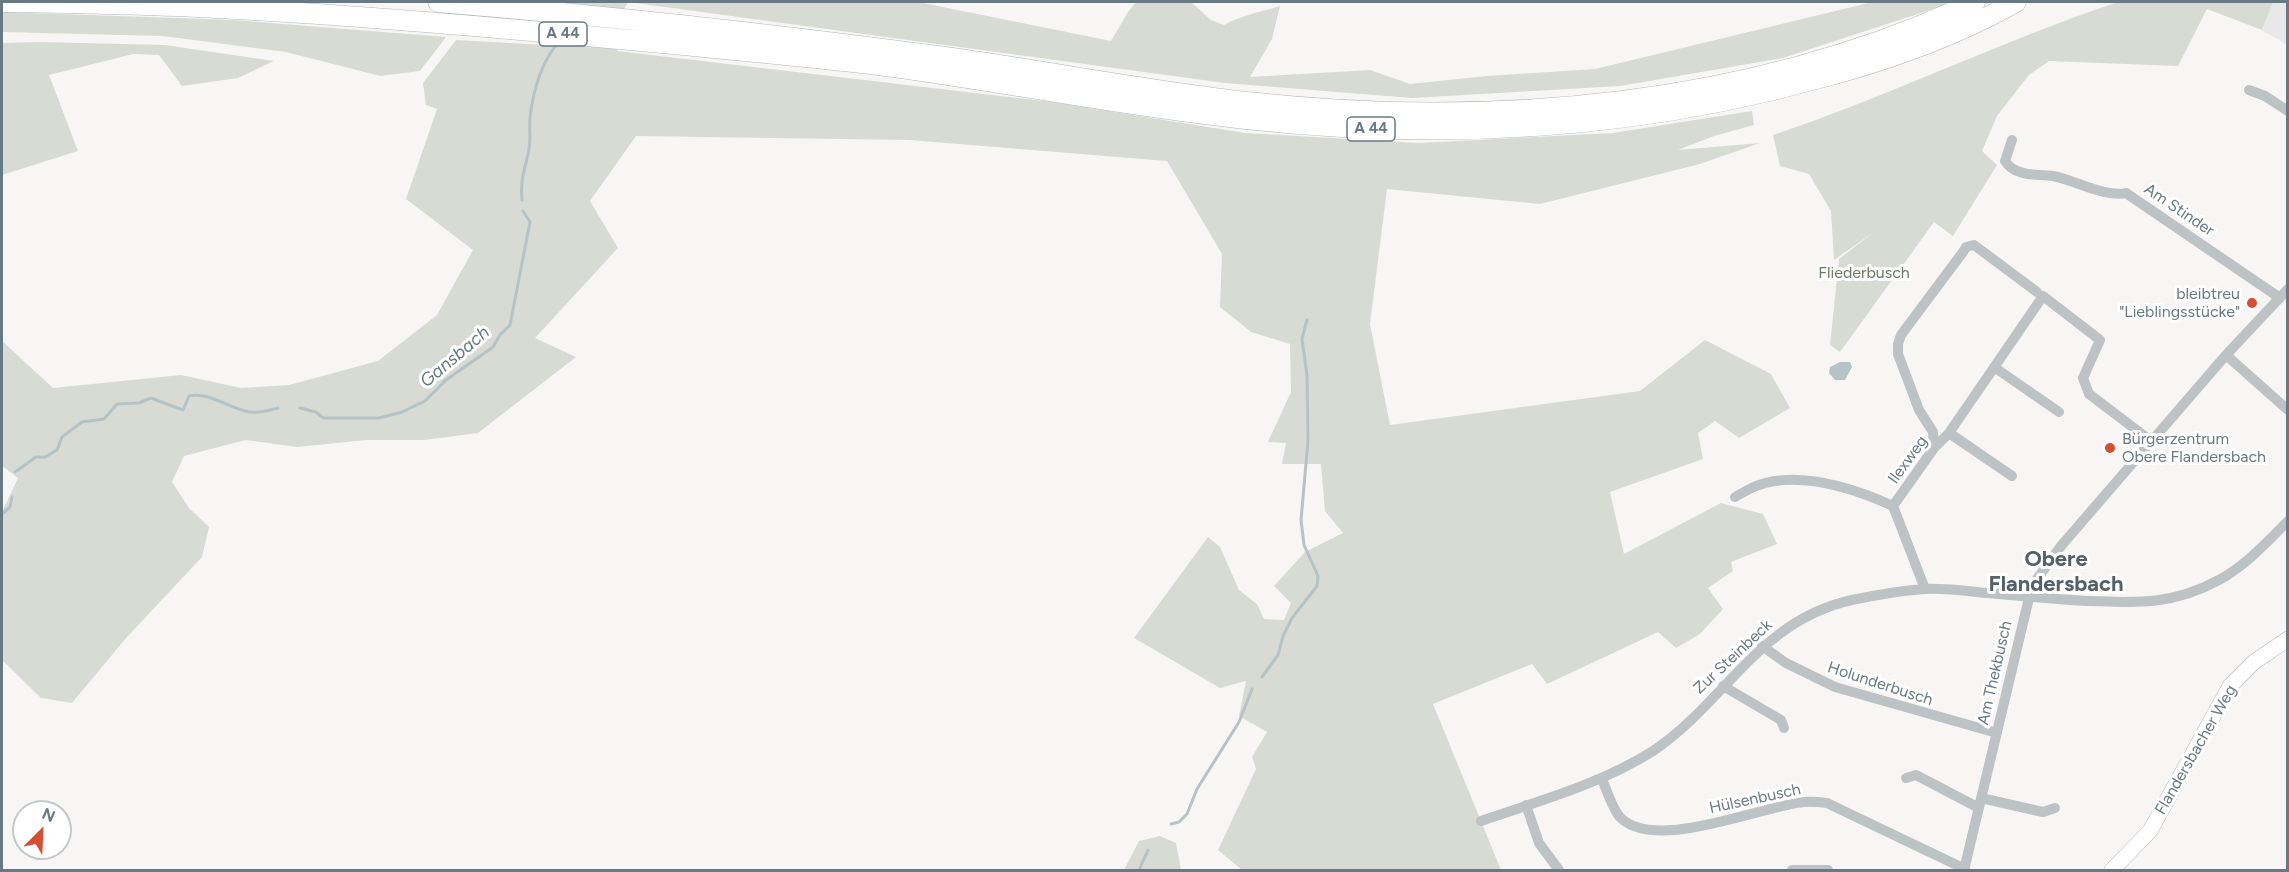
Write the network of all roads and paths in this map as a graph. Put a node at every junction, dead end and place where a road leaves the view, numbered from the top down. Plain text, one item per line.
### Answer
1 (2, 2) edge
2 (438, 2) edge
3 (1976, 2) edge
4 (2016, 2) edge
5 (2249, 90) dead end
6 (2288, 111) edge
7 (2012, 140) dead end
8 (2040, 294) junction
9 (2284, 294) edge
10 (2226, 355) junction
11 (1994, 367) junction
12 (2288, 410) edge
13 (2059, 412) dead end
14 (1949, 433) junction
15 (2151, 441) junction
16 (1934, 447) junction
17 (2012, 476) dead end
18 (1735, 497) dead end
19 (1893, 507) junction
20 (2288, 521) edge
21 (1925, 589) junction
22 (2029, 598) junction
23 (2288, 639) edge
24 (1762, 646) junction
25 (1723, 686) junction
26 (1784, 728) dead end
27 (1997, 733) junction
28 (1602, 778) junction
29 (1906, 778) dead end
30 (1980, 803) junction
31 (1526, 806) junction
32 (2055, 808) dead end
33 (1481, 821) dead end
34 (1559, 870) edge
35 (1792, 870) edge
36 (1828, 870) edge
37 (1964, 870) edge
38 (2112, 870) edge

1 - 4 highway, A 44
2 - 3 highway, A 44
5 - 6 street
7 - 9 street, Am Stinder
8 - 11 street, Ilexweg
8 - 15 street
8 - 16 street
9 - 10 street, Am Thekbusch
10 - 12 street
10 - 15 street, Am Thekbusch
11 - 13 street
11 - 14 street, Ilexweg
14 - 16 street, Ilexweg
14 - 17 street, Ilexweg
15 - 22 street, Am Thekbusch
16 - 19 street, Ilexweg
18 - 19 street
19 - 21 street
20 - 22 street, Zur Steinbeck
21 - 22 street, Zur Steinbeck
21 - 24 street, Zur Steinbeck
22 - 27 street, Am Thekbusch
23 - 38 main road, Flandersbacher Weg
24 - 25 street, Zur Steinbeck
24 - 27 street, Holunderbusch
25 - 26 street
25 - 28 street, Zur Steinbeck
27 - 30 street, Am Thekbusch
28 - 31 street, Zur Steinbeck
28 - 37 street, Hülsenbusch
29 - 30 street
30 - 32 street
30 - 37 street, Am Thekbusch
31 - 33 street, Zur Steinbeck
31 - 34 street
35 - 36 street

